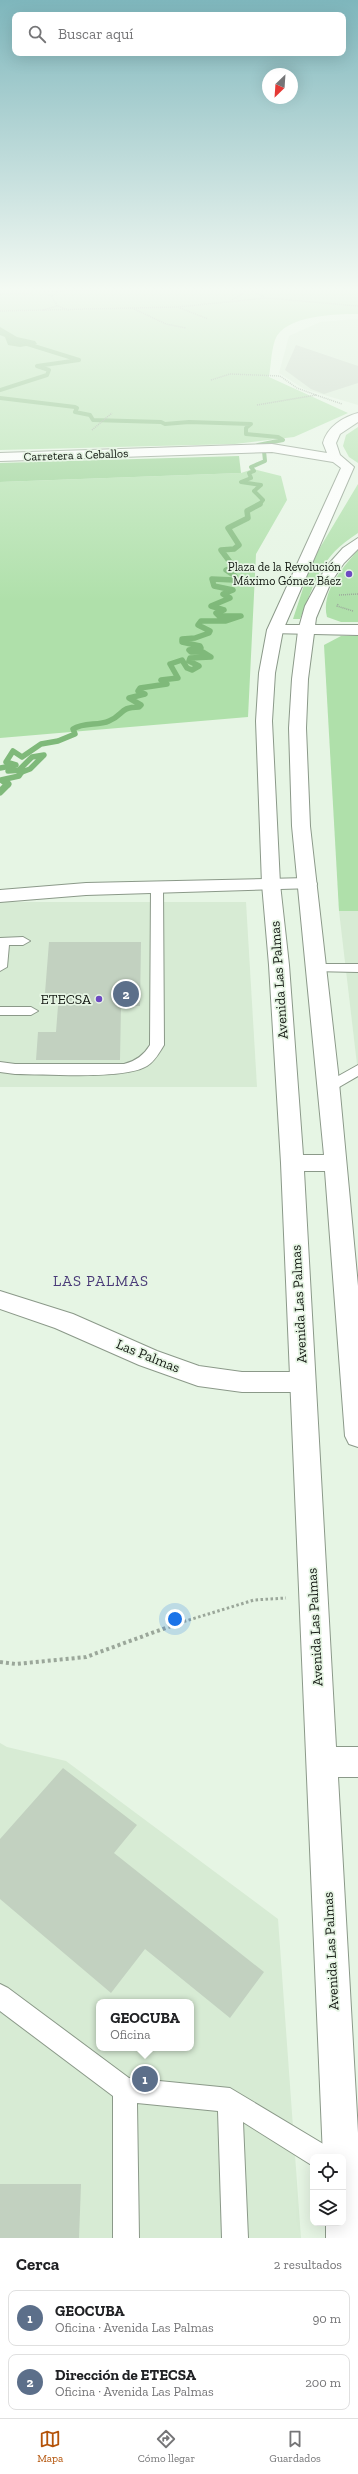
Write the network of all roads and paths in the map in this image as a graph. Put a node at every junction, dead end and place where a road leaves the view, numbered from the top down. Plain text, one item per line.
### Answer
1 (312, 393) edge
2 (316, 395) junction
3 (257, 405) dead end
4 (345, 405) dead end
5 (112, 413) dead end
6 (358, 417) edge
7 (92, 430) dead end
8 (335, 430) junction
9 (321, 435) dead end
10 (308, 440) dead end
11 (272, 448) junction
12 (0, 457) edge
13 (348, 466) edge
14 (358, 542) edge
15 (343, 589) dead end
16 (358, 613) edge
17 (275, 630) junction
18 (306, 630) junction
19 (358, 630) edge
20 (271, 884) junction
21 (308, 884) junction
22 (157, 887) junction
23 (0, 896) edge
24 (24, 941) dead end
25 (0, 967) edge
26 (317, 968) junction
27 (358, 968) edge
28 (0, 1011) edge
29 (31, 1012) dead end
30 (0, 1067) edge
31 (358, 1070) edge
32 (329, 1087) junction
33 (292, 1163) junction
34 (335, 1163) junction
35 (0, 1300) edge
36 (302, 1382) junction
37 (358, 1436) edge
38 (313, 1596) junction
39 (0, 1662) edge
40 (321, 1762) junction
41 (358, 1762) edge
42 (0, 1996) edge
43 (125, 2090) junction
44 (230, 2100) junction
45 (316, 2154) edge
46 (341, 2154) edge
47 (346, 2170) edge
48 (358, 2172) edge
49 (344, 2226) edge
50 (126, 2238) edge
51 (235, 2238) edge
52 (345, 2238) edge

1 - 2 path
2 - 3 path
2 - 4 path
5 - 7 path
6 - 8 street
8 - 9 street
8 - 13 street
10 - 11 street, Carretera a Ceballos
11 - 12 street, Carretera a Ceballos
11 - 13 street, Carretera a Ceballos
13 - 17 street, Avenida Las Palmas
14 - 18 street
15 - 16 path
17 - 18 street
17 - 20 street, Avenida Las Palmas
18 - 19 street
18 - 21 street
20 - 21 street
20 - 22 street
20 - 33 street, Avenida Las Palmas
21 - 26 street
22 - 23 street
22 - 30 lane
24 - 25 lane
26 - 27 lane
26 - 32 street
28 - 29 lane
31 - 32 lane
32 - 34 street
33 - 34 street
33 - 36 street, Avenida Las Palmas
34 - 37 street
35 - 36 street, Las Palmas
36 - 38 street, Avenida Las Palmas
38 - 39 path
38 - 40 street, Avenida Las Palmas
40 - 41 street
40 - 46 street, Avenida Las Palmas
42 - 43 lane
43 - 44 lane
43 - 50 lane
44 - 45 lane
44 - 51 lane
47 - 48 street
49 - 52 street

